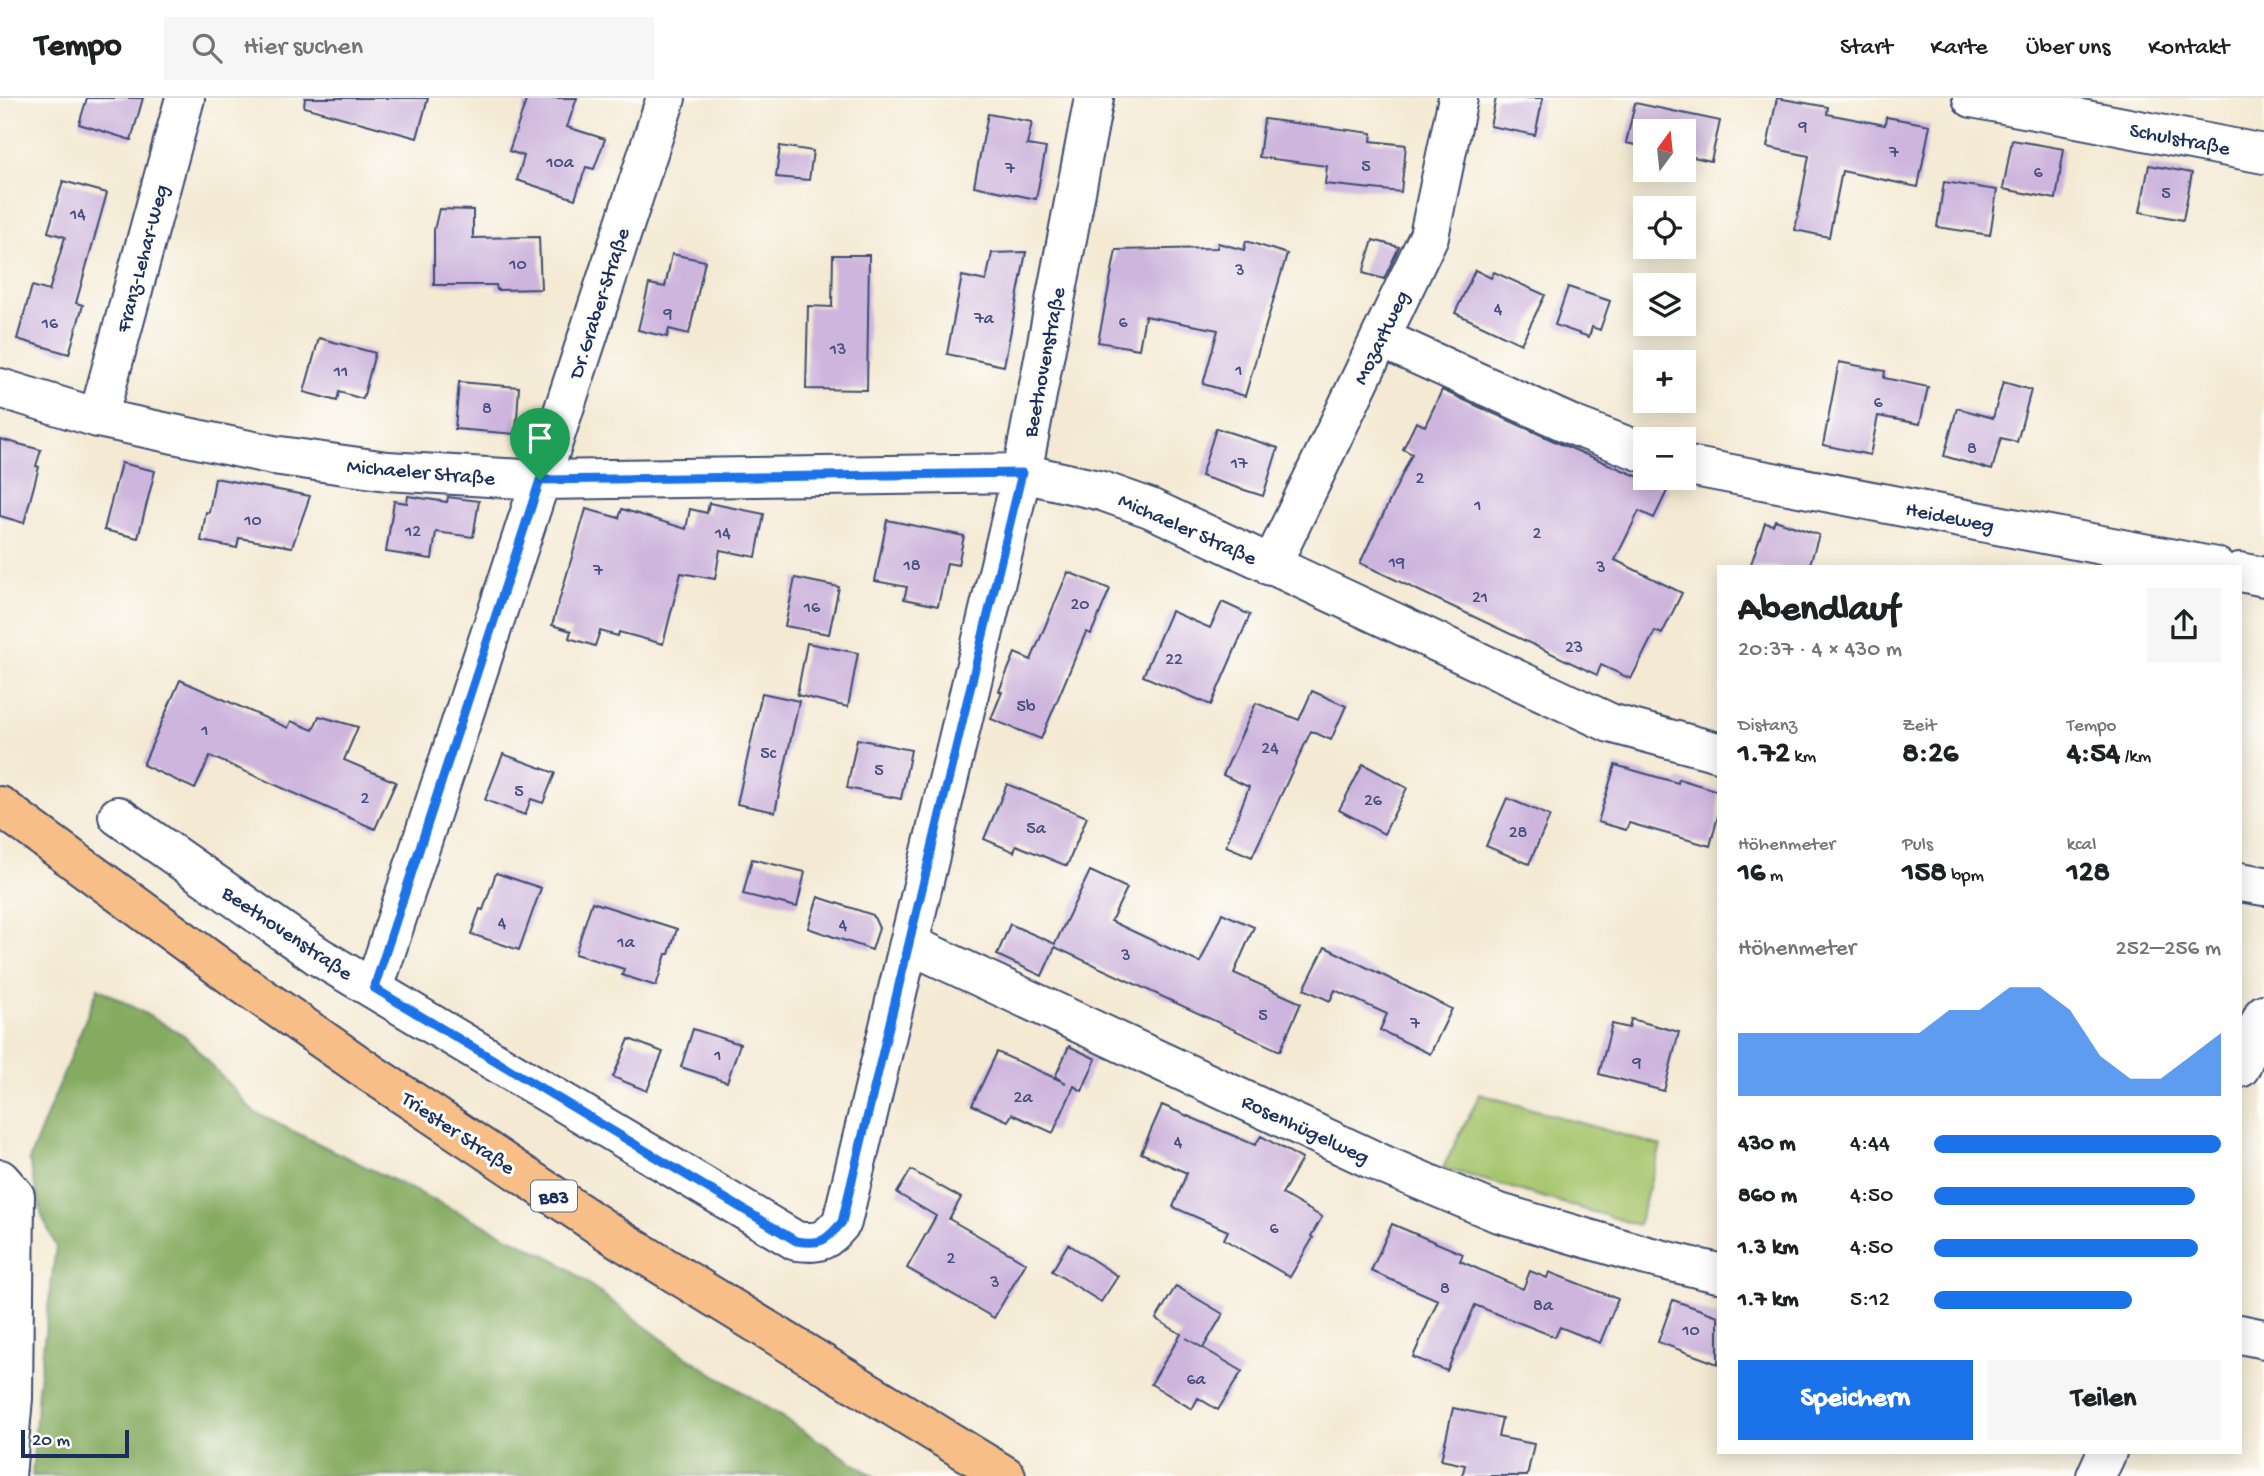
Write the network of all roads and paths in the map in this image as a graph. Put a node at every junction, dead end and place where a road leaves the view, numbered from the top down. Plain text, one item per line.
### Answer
1 (185, 98) edge
2 (666, 98) edge
3 (1094, 98) edge
4 (1458, 98) edge
5 (1972, 98) edge
6 (2264, 154) edge
7 (1380, 338) junction
8 (0, 388) edge
9 (98, 418) junction
10 (1633, 448) edge
11 (1696, 467) edge
12 (1022, 473) junction
13 (540, 480) junction
14 (2206, 565) edge
15 (1271, 566) junction
16 (2242, 572) edge
17 (2264, 577) edge
18 (1717, 752) edge
19 (0, 806) edge
20 (118, 816) dead end
21 (2242, 882) edge
22 (2264, 886) edge
23 (909, 944) junction
24 (374, 988) junction
25 (2264, 1014) edge
26 (2242, 1064) edge
27 (0, 1179) edge
28 (1717, 1273) edge
29 (2242, 1334) edge
30 (2264, 1339) edge
31 (2106, 1454) edge
32 (6, 1476) edge
33 (1006, 1476) edge
34 (2096, 1476) edge

1 - 9 street, Franz-Lehar-Weg
2 - 13 street, Dr.Graber-Straße
3 - 12 street, Beethovenstraße
4 - 7 street, Mozartweg
5 - 6 street, Schulstraße
7 - 10 street
7 - 15 street, Mozartweg
8 - 9 street, Michaeler Straße
9 - 13 street, Michaeler Straße
11 - 14 street, Heideweg
12 - 13 street, Michaeler Straße
12 - 15 street, Michaeler Straße
12 - 23 street, Beethovenstraße
13 - 24 street, Dr.Graber-Straße
15 - 18 street, Michaeler Straße
16 - 17 street
19 - 33 main road, Triester Straße / B83
20 - 24 street, Beethovenstraße
21 - 22 street
23 - 24 street, Beethovenstraße
23 - 28 street, Rosenhügelweg
25 - 26 street
27 - 32 street
29 - 30 street
31 - 34 street

